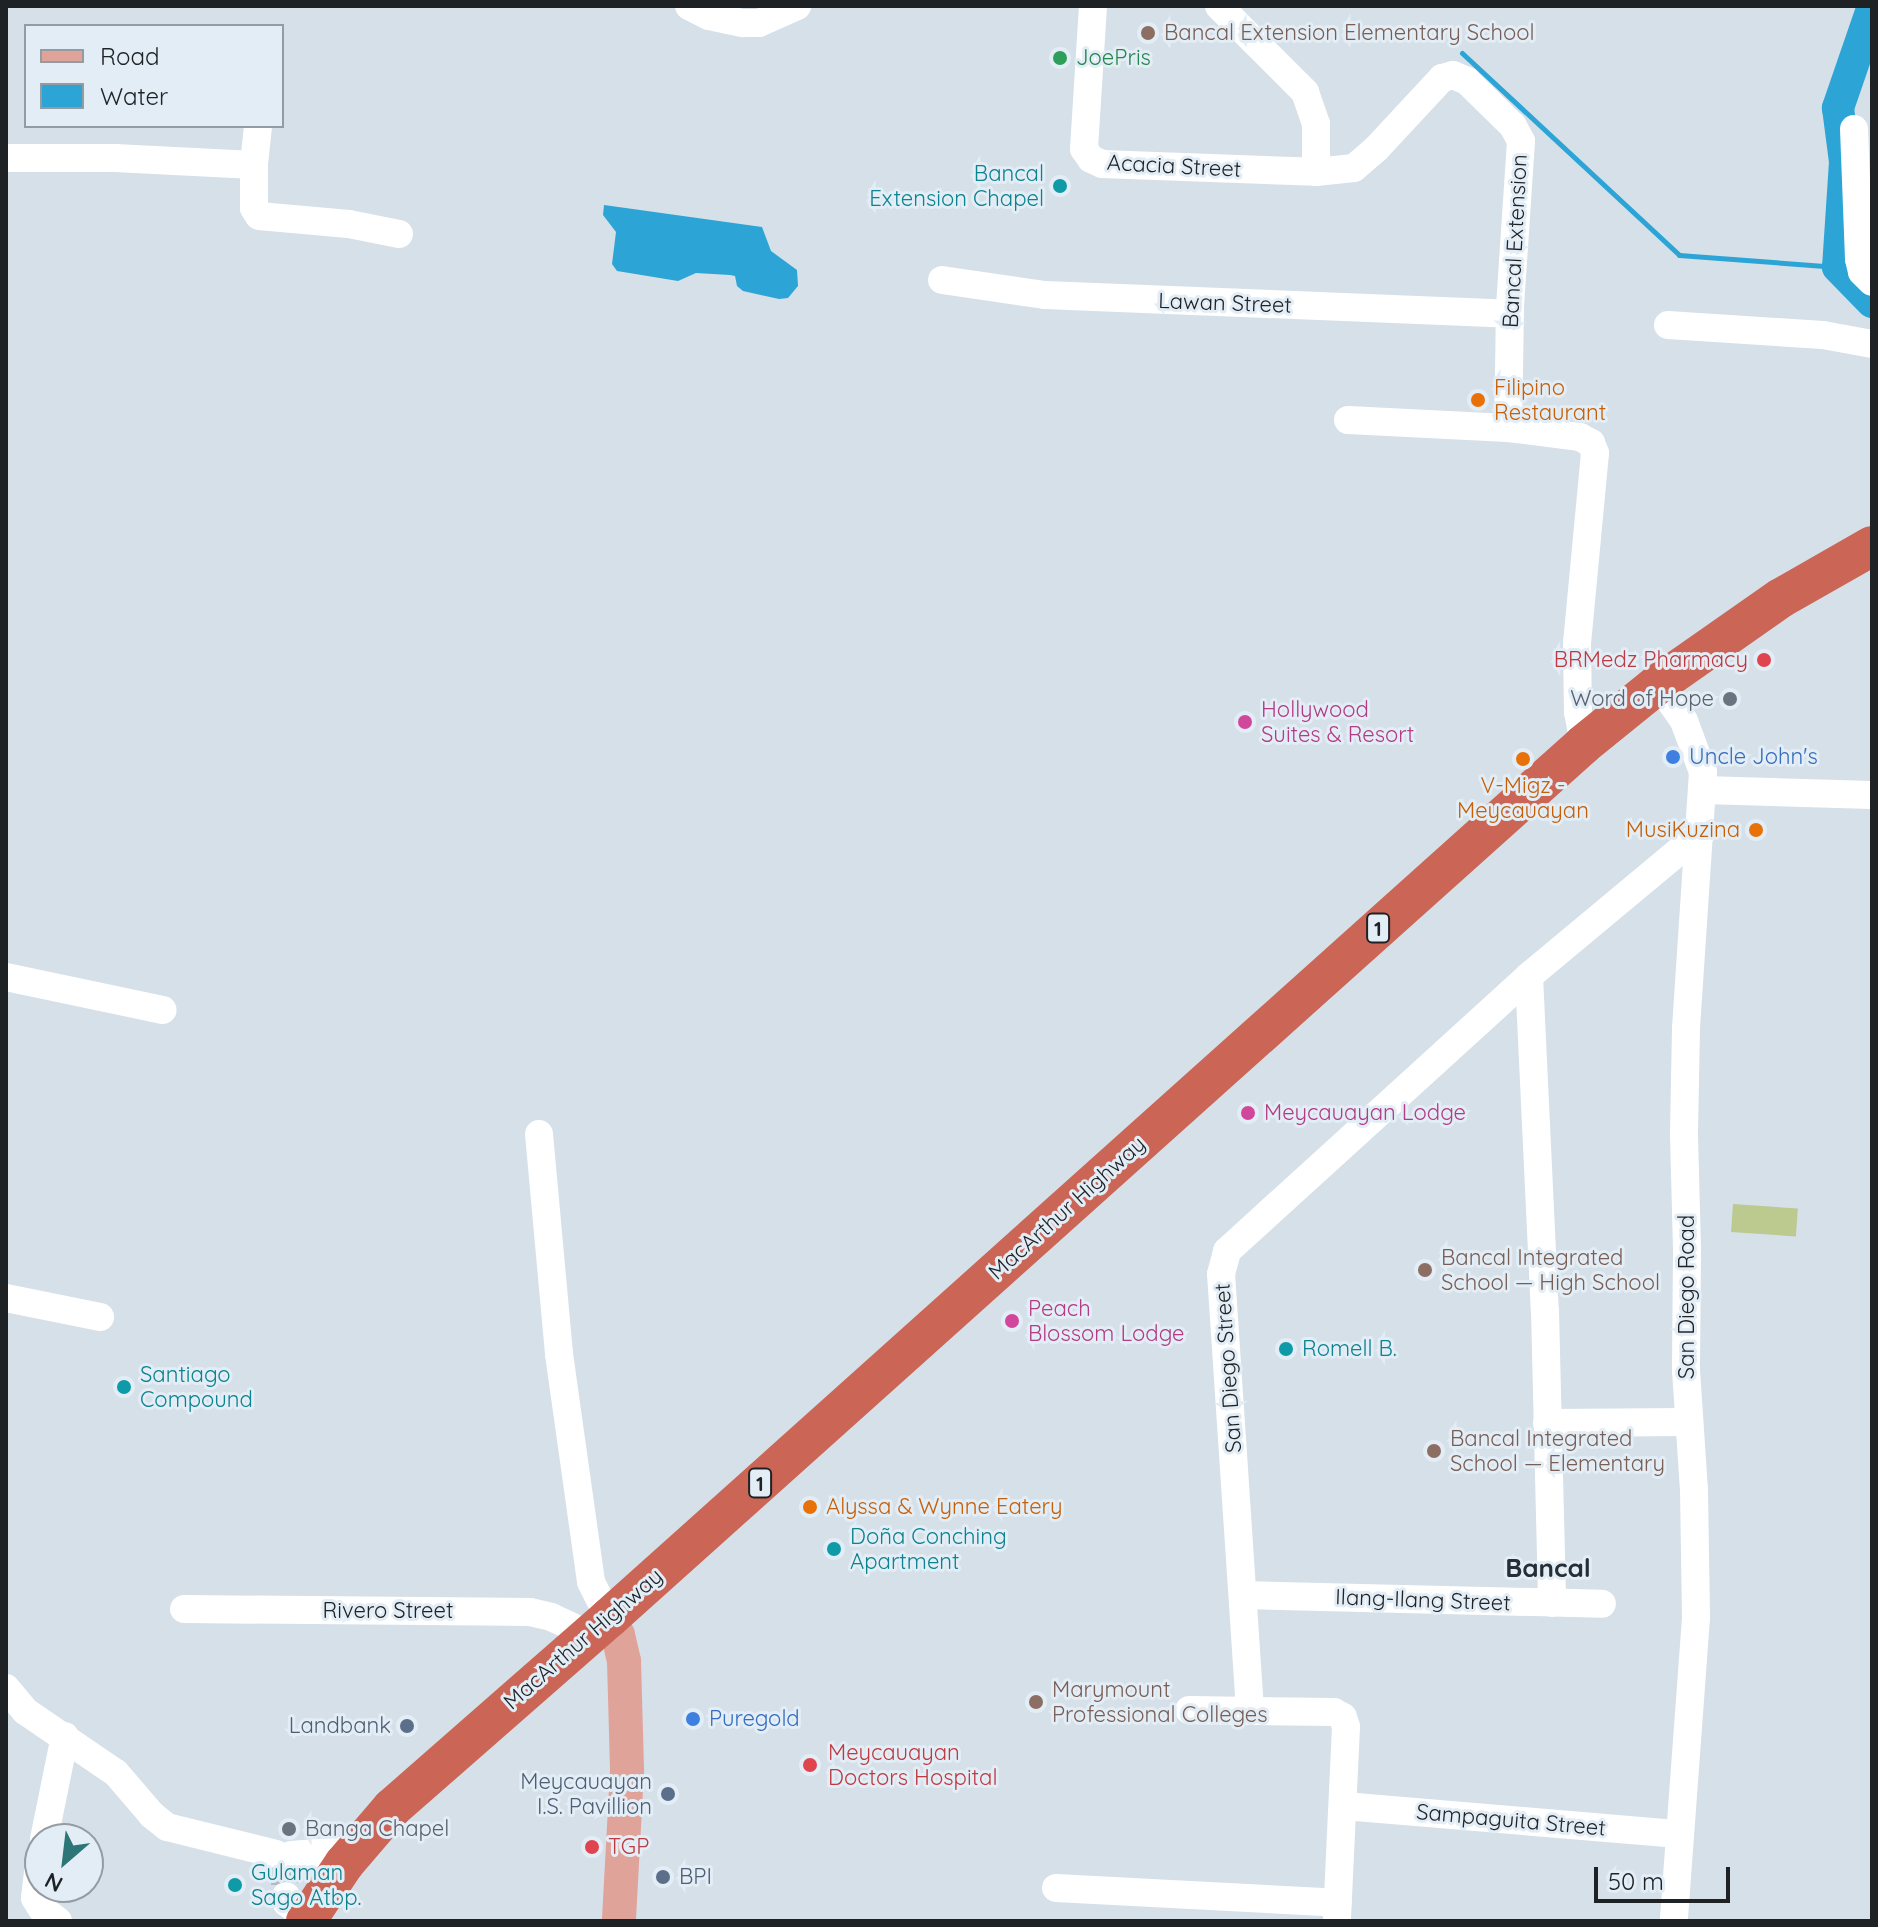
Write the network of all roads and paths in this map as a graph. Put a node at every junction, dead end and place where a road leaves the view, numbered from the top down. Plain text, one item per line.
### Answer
1 (689, 6) edge
2 (797, 6) edge
3 (1093, 6) edge
4 (1219, 6) edge
5 (258, 128) edge
6 (1854, 129) dead end
7 (6, 158) edge
8 (254, 165) junction
9 (1316, 172) junction
10 (399, 234) dead end
11 (942, 280) dead end
12 (1872, 282) edge
13 (1510, 314) junction
14 (1668, 325) dead end
15 (1872, 344) edge
16 (1348, 420) dead end
17 (1508, 428) junction
18 (1872, 546) edge
19 (1658, 684) junction
20 (1584, 744) junction
21 (1703, 790) junction
22 (1872, 795) edge
23 (1702, 832) junction
24 (1529, 976) junction
25 (6, 977) edge
26 (163, 1010) dead end
27 (539, 1134) dead end
28 (6, 1298) edge
29 (100, 1317) dead end
30 (1689, 1422) junction
31 (1547, 1423) junction
32 (1244, 1595) junction
33 (1552, 1603) junction
34 (1602, 1604) dead end
35 (184, 1609) dead end
36 (598, 1626) junction
37 (6, 1688) edge
38 (1189, 1710) dead end
39 (1250, 1710) junction
40 (65, 1736) junction
41 (1344, 1806) junction
42 (47, 1823) edge
43 (1679, 1834) junction
44 (356, 1850) junction
45 (1056, 1888) dead end
46 (38, 1903) edge
47 (300, 1912) edge
48 (1337, 1912) edge
49 (58, 1921) edge
50 (619, 1921) edge
51 (1674, 1921) edge

1 - 2 street
3 - 9 street, Acacia Street
4 - 9 street
5 - 8 street
6 - 12 street
7 - 8 street
8 - 10 street
9 - 13 street, Bancal Extension
11 - 13 street, Lawan Street
13 - 17 street, Bancal Extension
14 - 15 street
16 - 17 street
17 - 20 street
18 - 19 highway, MacArthur Highway / 1
19 - 20 highway, MacArthur Highway / 1
19 - 21 street, San Diego Road
20 - 36 highway, MacArthur Highway / 1
21 - 22 street
21 - 23 street, San Diego Road
23 - 24 street, San Diego Street
23 - 30 street, San Diego Road
24 - 31 street
24 - 32 street, San Diego Street
25 - 26 street
27 - 36 street
28 - 29 street
30 - 31 street
30 - 43 street, San Diego Road
31 - 33 street
32 - 33 street, Ilang-Ilang Street
32 - 39 street, San Diego Street
33 - 34 street, Ilang-Ilang Street
35 - 36 street, Rivero Street
36 - 44 highway, MacArthur Highway / 1
36 - 50 main road
37 - 40 street
38 - 39 street
39 - 41 street
40 - 42 street
40 - 44 street
41 - 43 street, Sampaguita Street
41 - 48 street
43 - 51 street, San Diego Road
44 - 47 highway, MacArthur Highway / 1
45 - 48 street
46 - 49 street

